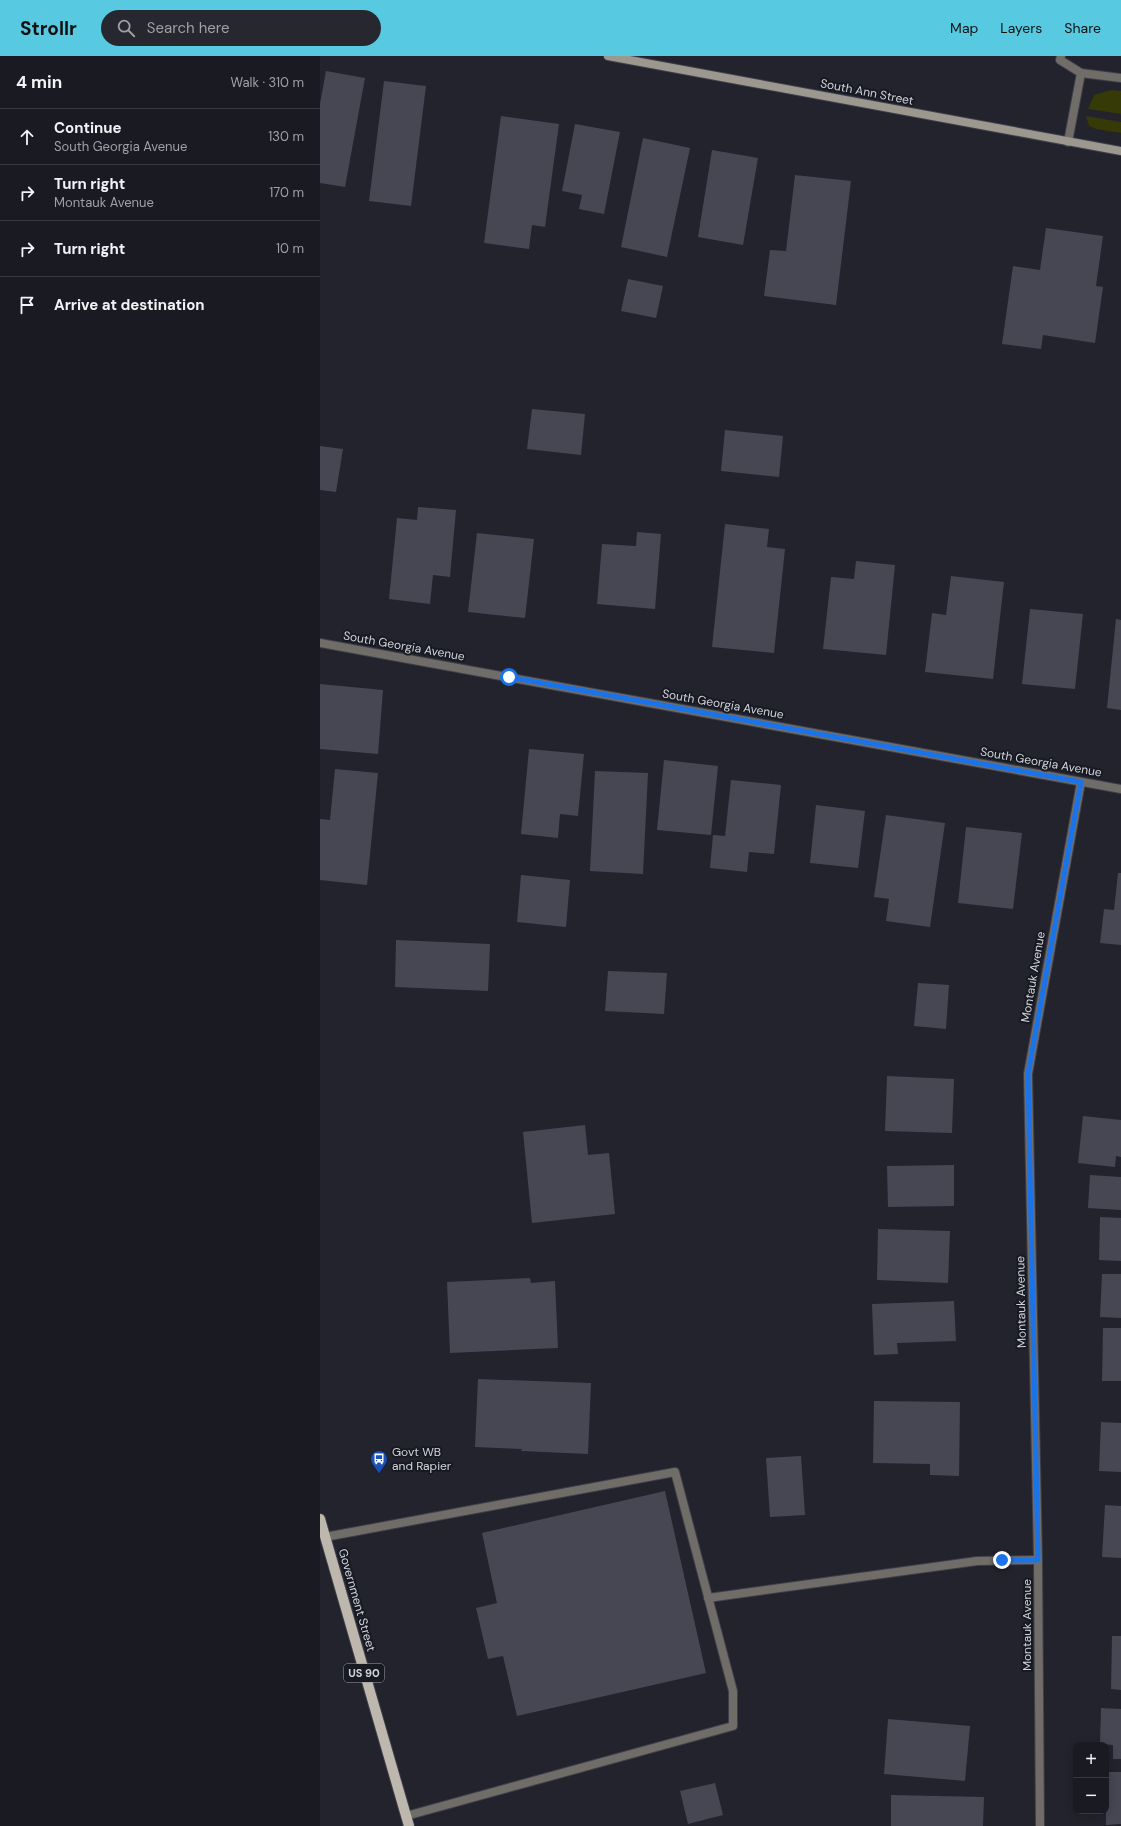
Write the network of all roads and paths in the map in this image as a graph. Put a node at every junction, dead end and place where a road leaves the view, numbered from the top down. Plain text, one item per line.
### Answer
1 (608, 56) edge
2 (1060, 56) edge
3 (1081, 73) junction
4 (1121, 78) edge
5 (1068, 142) junction
6 (1121, 151) edge
7 (320, 643) edge
8 (1081, 782) junction
9 (1121, 789) edge
10 (320, 1519) edge
11 (325, 1537) junction
12 (1038, 1560) junction
13 (708, 1598) junction
14 (406, 1816) junction
15 (409, 1826) edge
16 (1040, 1826) edge

1 - 5 street, South Ann Street
2 - 3 street
3 - 4 street
3 - 5 street
5 - 6 street, South Ann Street
7 - 8 street, South Georgia Avenue
8 - 9 street, South Georgia Avenue
8 - 12 street, Montauk Avenue
10 - 11 main road, Government Street / US 90
11 - 13 street
11 - 14 main road, Government Street / US 90
12 - 13 street
12 - 16 street, Montauk Avenue
13 - 14 street
14 - 15 main road, Government Street / US 90

